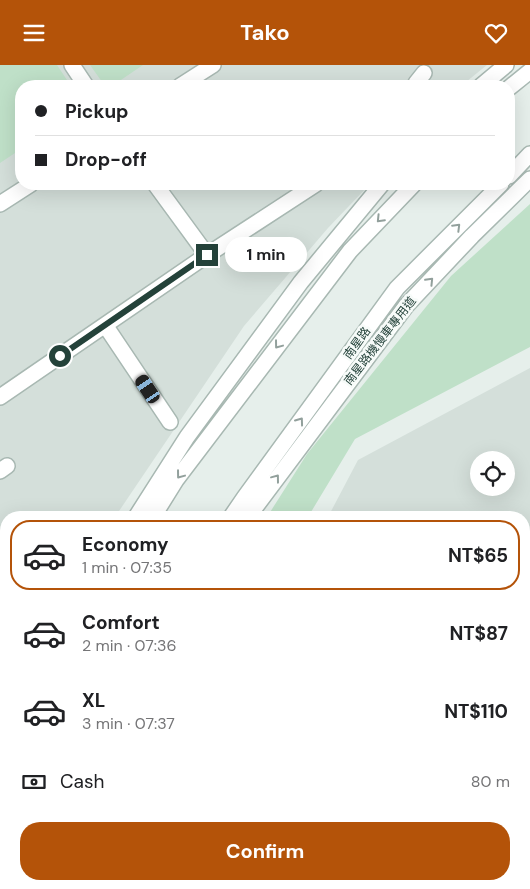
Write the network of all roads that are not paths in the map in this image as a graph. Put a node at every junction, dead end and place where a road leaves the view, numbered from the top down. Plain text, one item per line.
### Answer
1 (72, 65) edge
2 (213, 65) edge
3 (506, 65) edge
4 (530, 71) edge
5 (82, 80) edge
6 (189, 80) edge
7 (488, 80) edge
8 (515, 83) edge
9 (530, 155) edge
10 (515, 170) edge
11 (530, 179) edge
12 (22, 190) edge
13 (159, 190) edge
14 (307, 190) edge
15 (377, 190) edge
16 (408, 190) edge
17 (495, 190) edge
18 (0, 204) edge
19 (207, 255) junction
20 (105, 325) junction
21 (0, 397) edge
22 (170, 421) dead end
23 (140, 511) edge
24 (157, 511) edge
25 (235, 511) edge
26 (252, 511) edge

1 - 5 street
2 - 6 street
3 - 7 street
4 - 8 street
9 - 10 street
26 -> 11 street, 南星路機慢車專用道
12 - 18 street
13 - 19 street
14 - 19 street
15 - 23 street
16 -> 24 street
25 -> 17 street, 南星路
19 - 20 street
20 - 21 street
20 - 22 street

